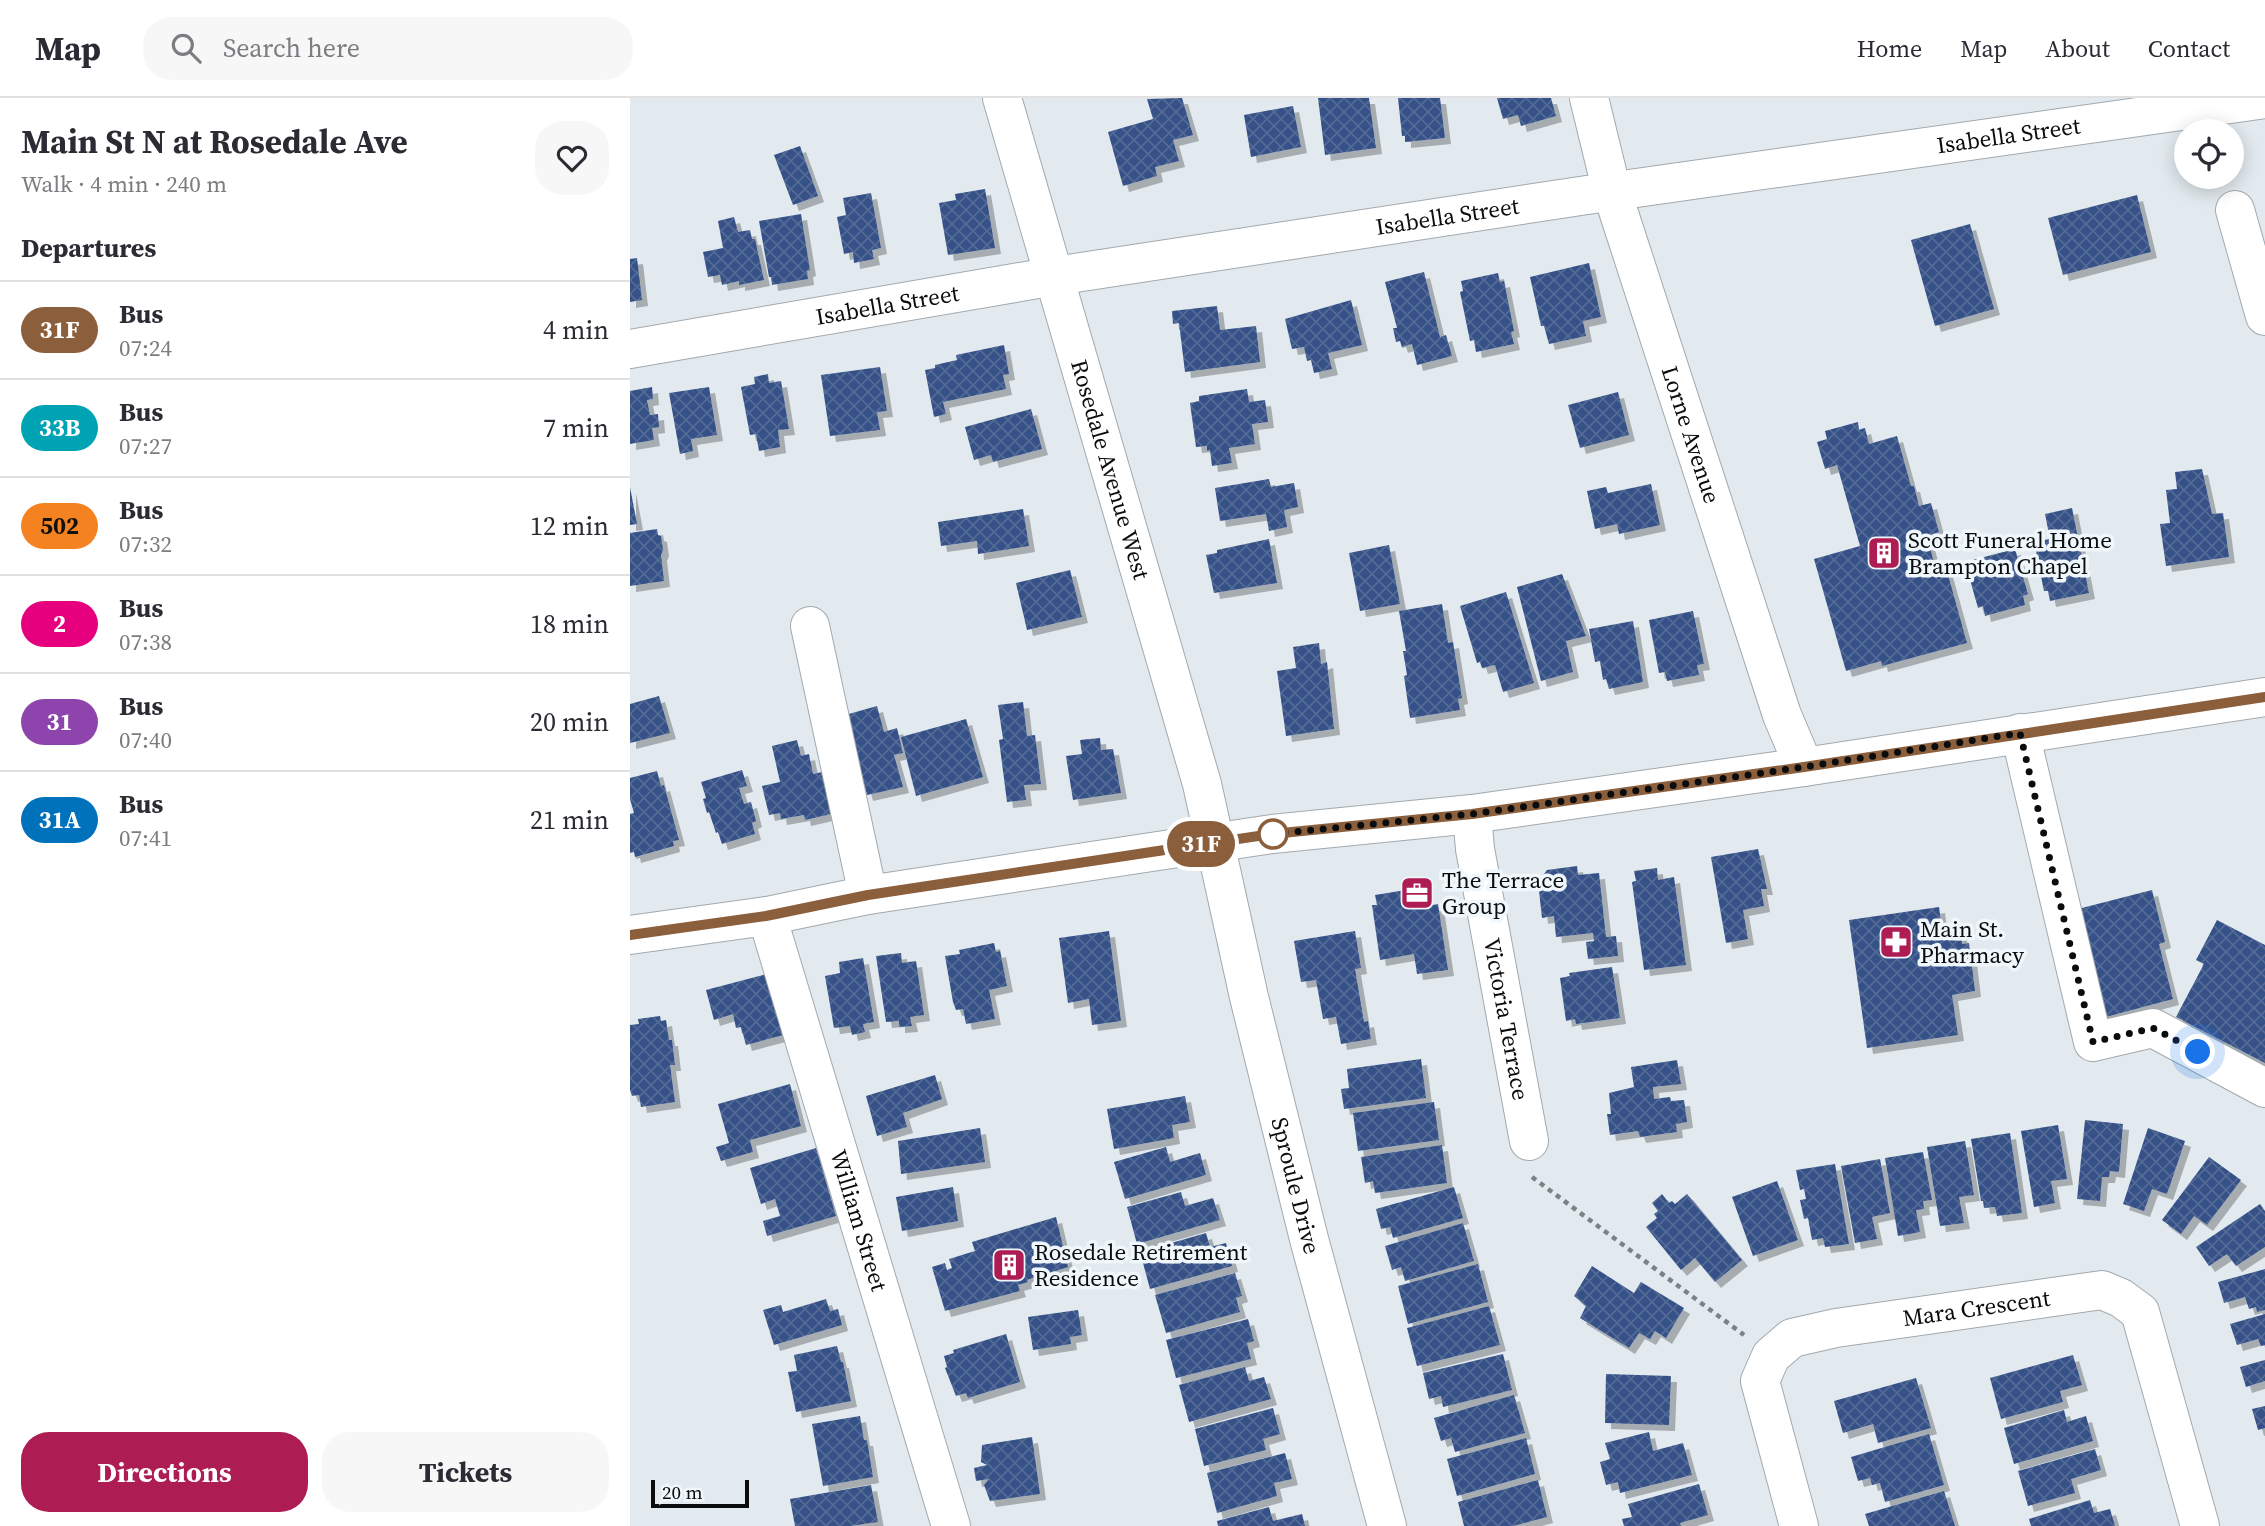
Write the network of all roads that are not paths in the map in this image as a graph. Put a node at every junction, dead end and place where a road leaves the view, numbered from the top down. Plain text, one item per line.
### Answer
1 (1002, 98) edge
2 (1589, 98) edge
3 (2265, 99) edge
4 (2090, 110) edge
5 (1612, 192) junction
6 (2235, 210) dead end
7 (1055, 275) junction
8 (2265, 316) edge
9 (630, 349) edge
10 (810, 626) dead end
11 (2265, 697) edge
12 (2020, 733) junction
13 (1804, 767) junction
14 (1472, 814) junction
15 (1215, 842) junction
16 (868, 895) junction
17 (766, 916) junction
18 (630, 935) edge
19 (2265, 1088) edge
20 (1529, 1141) road end
21 (951, 1526) edge
22 (1387, 1526) edge
23 (1798, 1526) edge
24 (2200, 1526) edge

1 - 7 street, Rosedale Avenue West
2 - 5 street, Lorne Avenue
3 - 4 street, Isabella Street
4 - 5 street, Isabella Street
5 - 7 street, Isabella Street
5 - 13 street, Lorne Avenue
6 - 8 street
7 - 9 street, Isabella Street
7 - 15 street, Rosedale Avenue West
10 - 16 street
11 - 12 street
12 - 13 street
12 - 19 street
13 - 14 street
14 - 15 street
14 - 20 street, Victoria Terrace
15 - 16 street
15 - 22 street, Sproule Drive
16 - 17 street
17 - 18 street
17 - 21 street, William Street
23 - 24 street, Mara Crescent

